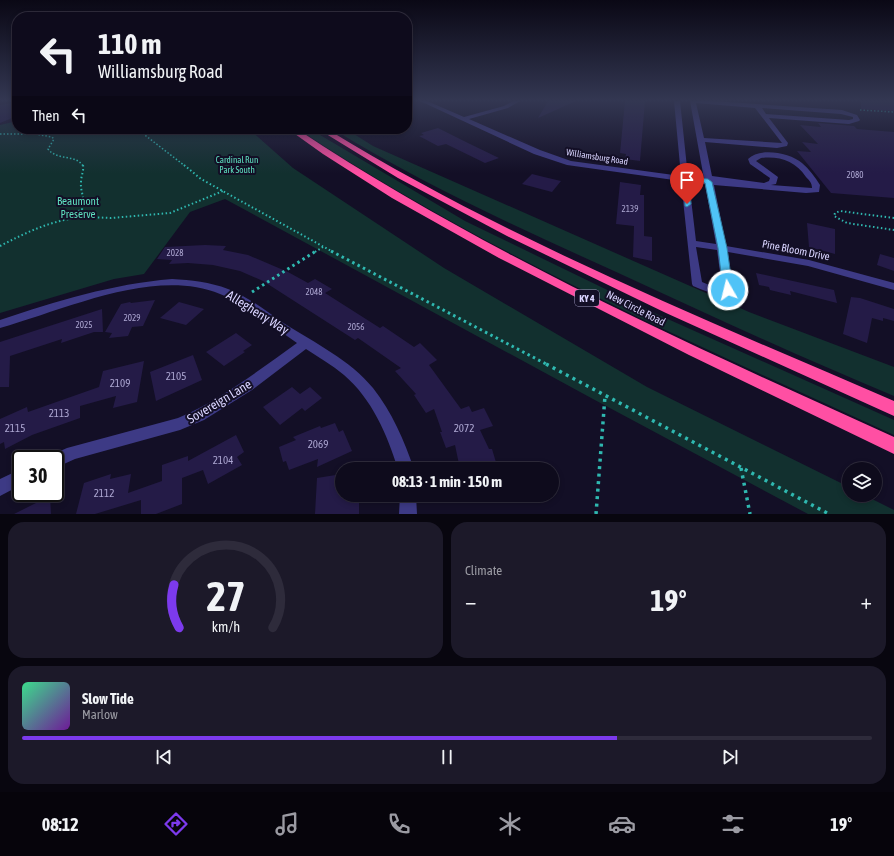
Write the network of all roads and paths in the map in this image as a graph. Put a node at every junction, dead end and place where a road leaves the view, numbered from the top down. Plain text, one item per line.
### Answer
1 (477, 125) edge
2 (679, 125) edge
3 (697, 125) edge
4 (771, 125) edge
5 (0, 134) edge
6 (143, 134) edge
7 (300, 134) edge
8 (331, 134) edge
9 (700, 140) junction
10 (685, 179) junction
11 (708, 180) junction
12 (223, 191) junction
13 (82, 209) junction
14 (89, 217) junction
15 (894, 218) edge
16 (65, 219) junction
17 (894, 230) edge
18 (691, 243) junction
19 (0, 246) edge
20 (323, 247) junction
21 (722, 248) junction
22 (894, 288) edge
23 (252, 292) dead end
24 (0, 324) edge
25 (305, 343) junction
26 (605, 396) junction
27 (894, 409) edge
28 (894, 446) edge
29 (64, 457) edge
30 (404, 462) edge
31 (741, 468) junction
32 (12, 482) edge
33 (0, 488) edge
34 (408, 502) edge
35 (408, 514) edge
36 (596, 514) edge
37 (750, 514) edge
38 (829, 514) edge

1 - 10 street, Williamsburg Road
2 - 10 street
3 - 9 street
4 - 9 street
5 - 13 path
6 - 12 path
7 - 28 highway, New Circle Road / KY 4
8 - 27 highway, New Circle Road / KY 4
9 - 11 street
10 - 11 street, Williamsburg Road
10 - 18 street
11 - 11 street
11 - 21 street
12 - 14 path
12 - 20 path
13 - 14 path
13 - 16 path
14 - 16 path
15 - 17 path
16 - 19 path
18 - 21 street, Pine Bloom Drive
18 - 21 street
20 - 23 path
20 - 26 path
21 - 22 street, Pine Bloom Drive
24 - 25 street, Allegheny Way
25 - 29 street, Sovereign Lane
25 - 30 street, Allegheny Way
26 - 31 path
26 - 36 path
31 - 37 path
31 - 38 path
32 - 33 street
34 - 35 street

